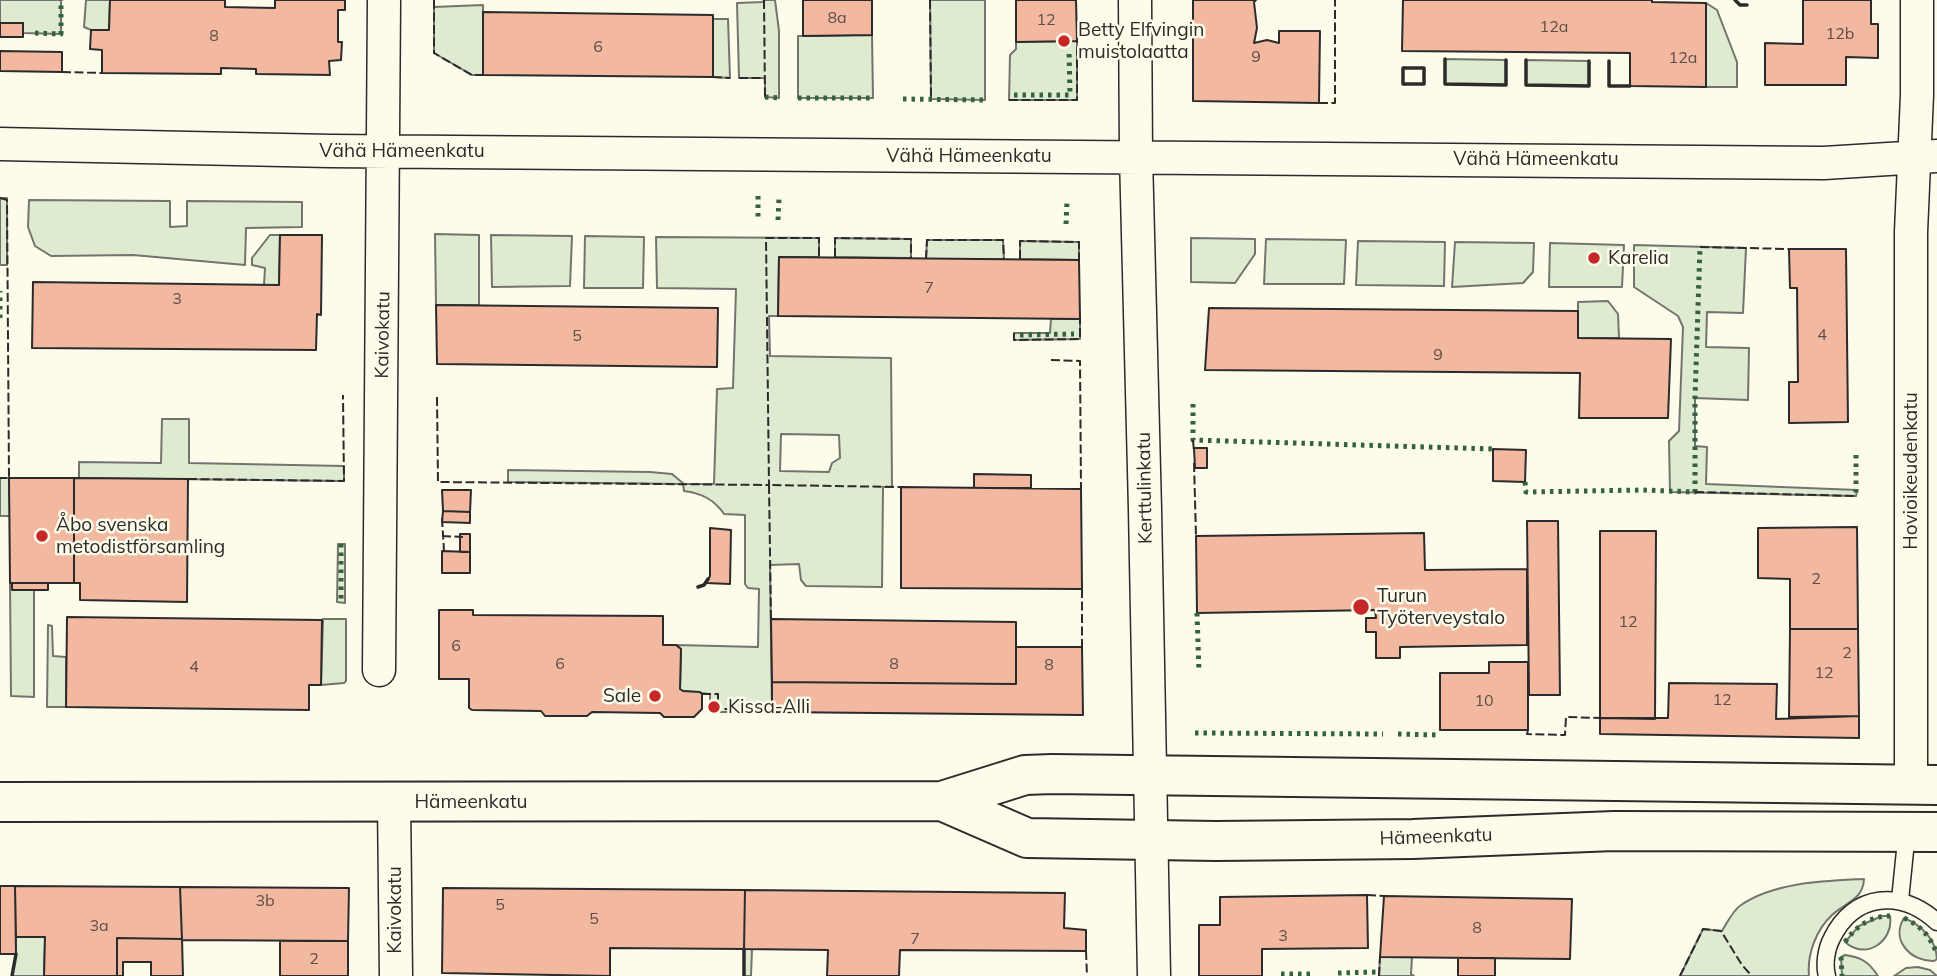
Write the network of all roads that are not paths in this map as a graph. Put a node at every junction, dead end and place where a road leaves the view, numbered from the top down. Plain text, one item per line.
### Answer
1 (384, 0) edge
2 (1135, 0) edge
3 (1917, 0) edge
4 (0, 144) edge
5 (384, 151) junction
6 (1136, 156) junction
7 (1926, 157) edge
8 (379, 670) dead end
9 (1150, 776) junction
10 (1924, 785) edge
11 (942, 801) junction
12 (0, 802) edge
13 (394, 802) junction
14 (1922, 831) edge
15 (1151, 840) junction
16 (1900, 900) junction
17 (1937, 922) edge
18 (396, 976) edge
19 (1154, 976) edge
20 (1827, 976) edge

1 - 5 street, Kaivokatu
2 - 6 street, Kerttulinkatu
3 - 7 street, Hovioikeudenkatu
4 - 5 street, Vähä Hämeenkatu
5 - 6 street, Vähä Hämeenkatu
5 - 8 street, Kaivokatu
6 - 7 street, Vähä Hämeenkatu
6 - 9 street, Kerttulinkatu
7 - 10 street, Hovioikeudenkatu
9 - 10 highway, Hämeenkatu
9 - 11 highway, Hämeenkatu
9 - 15 street, Kerttulinkatu
11 - 13 highway, Hämeenkatu
11 - 15 highway, Hämeenkatu
12 - 13 highway, Hämeenkatu
13 - 18 street, Kaivokatu
14 - 15 highway, Hämeenkatu
14 - 16 lane
15 - 19 street, Kerttulinkatu
16 - 17 lane
16 - 20 lane

